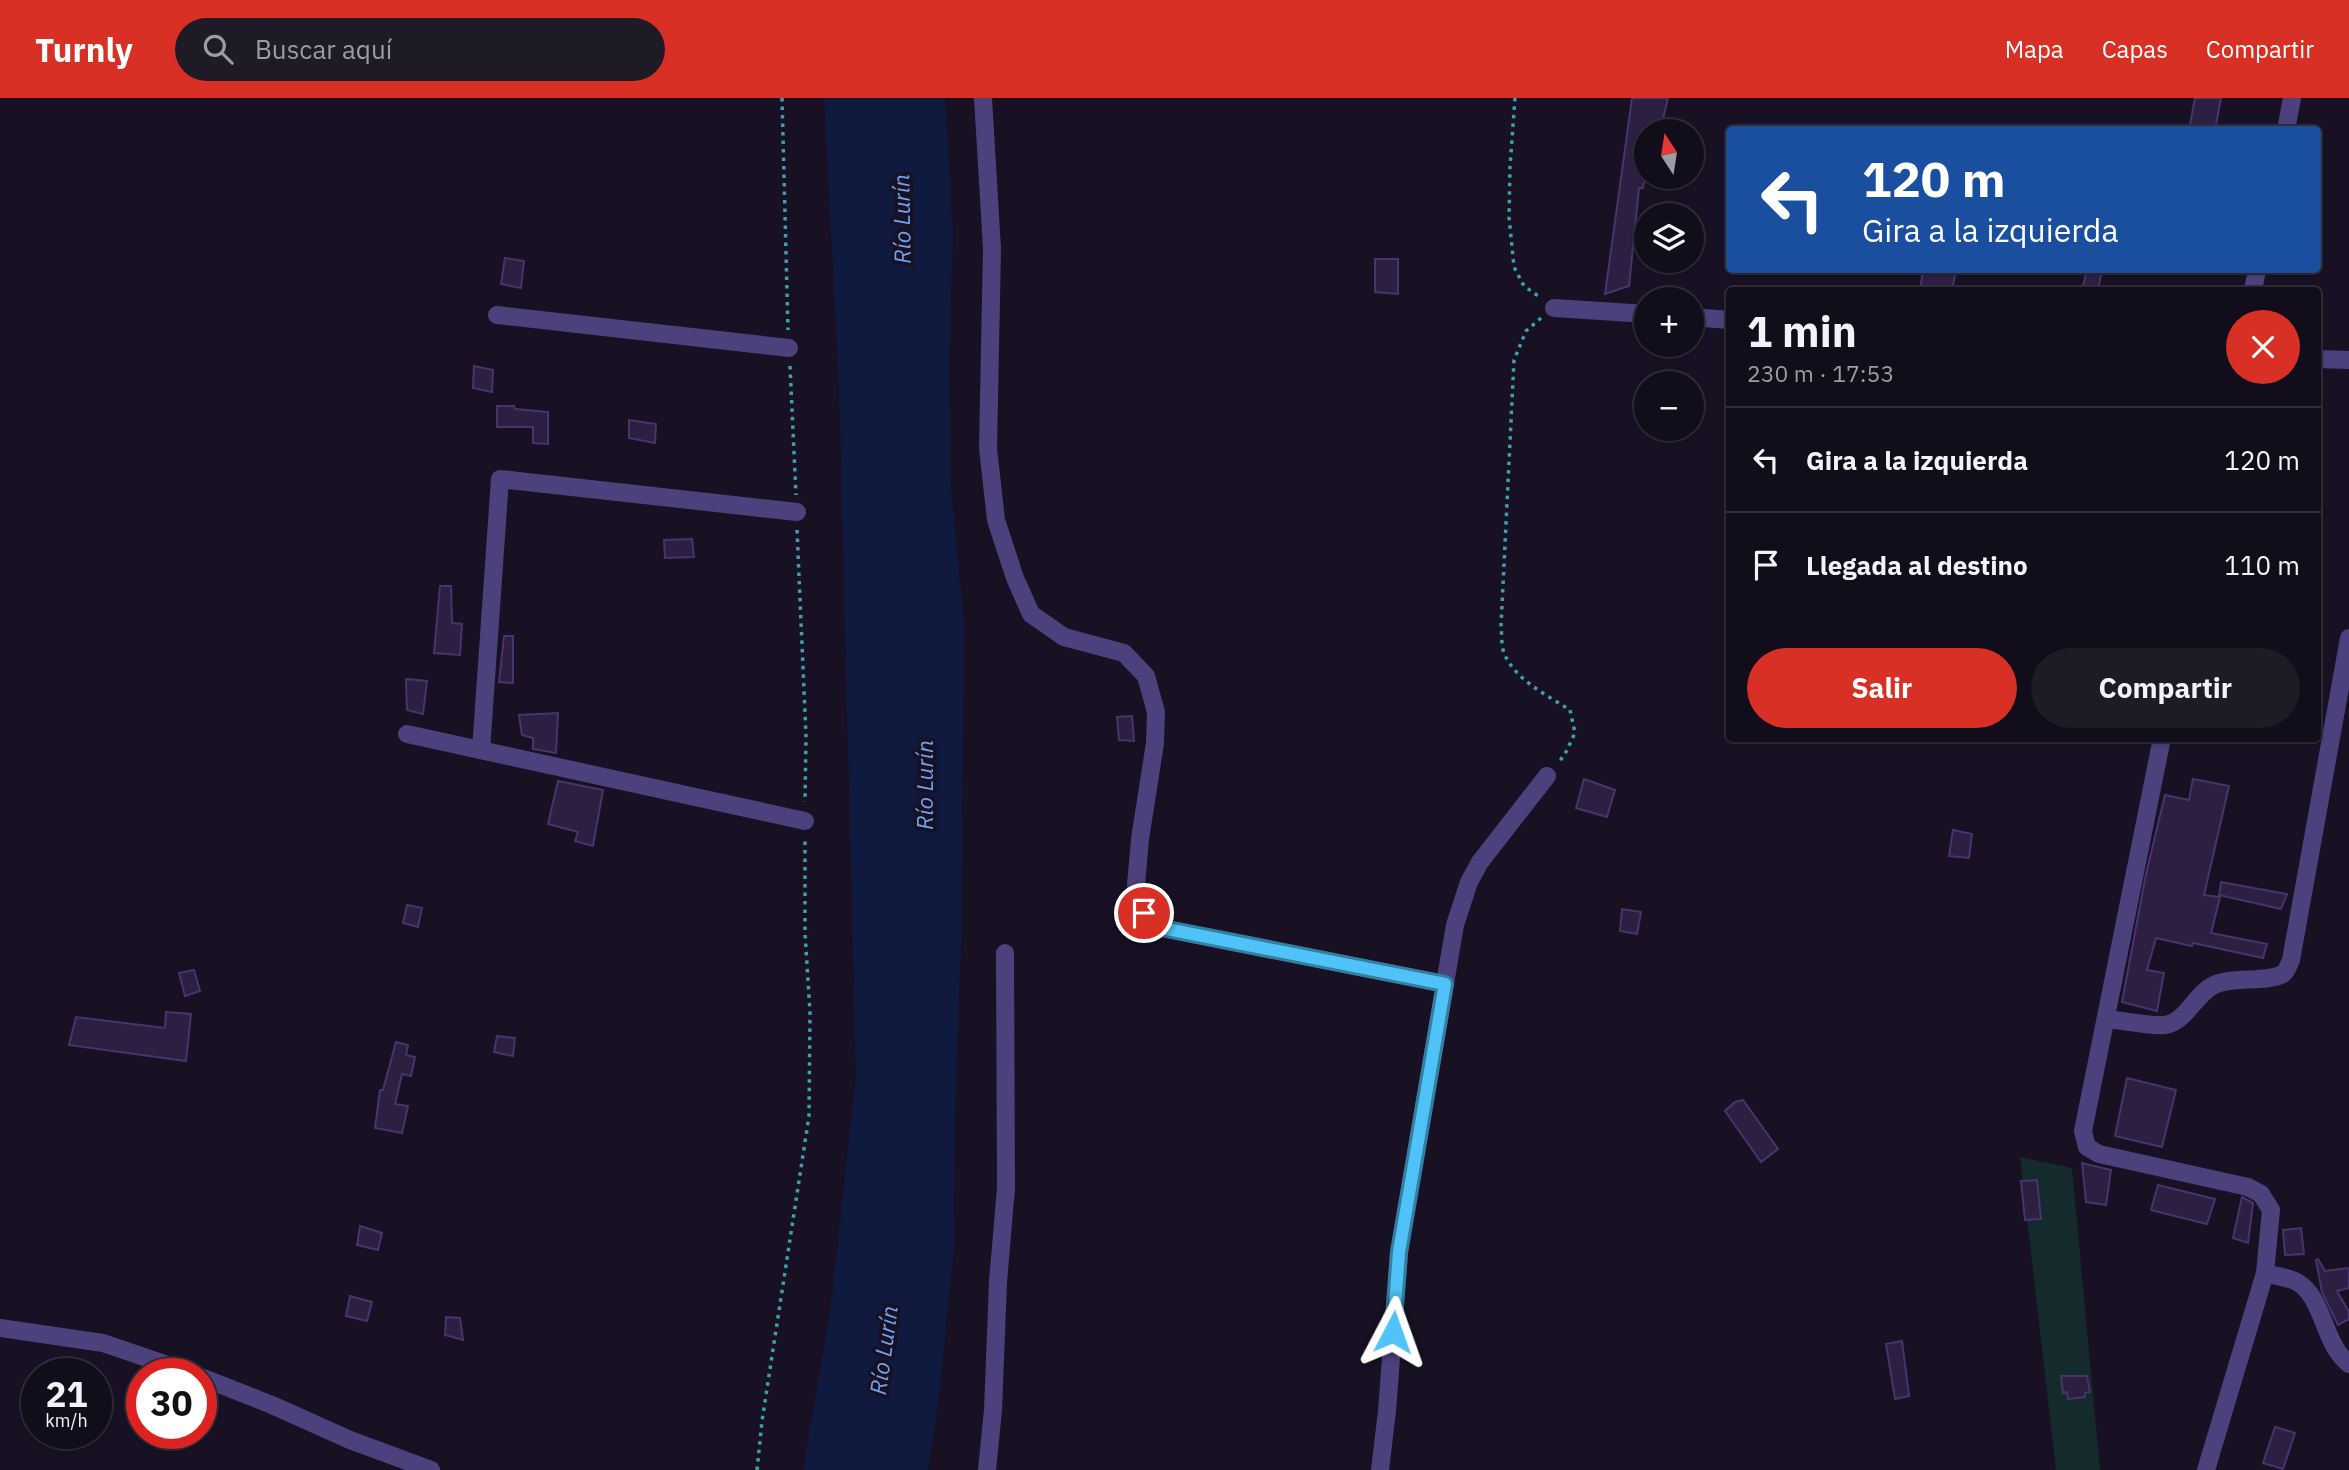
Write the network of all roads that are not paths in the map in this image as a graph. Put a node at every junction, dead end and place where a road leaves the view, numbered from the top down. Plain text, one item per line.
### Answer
1 (983, 98) edge
2 (2292, 98) edge
3 (2287, 126) edge
4 (1553, 308) road end
5 (1634, 313) edge
6 (497, 315) dead end
7 (1704, 318) edge
8 (1726, 320) edge
9 (789, 348) road end
10 (2321, 359) edge
11 (2349, 360) edge
12 (797, 512) road end
13 (2349, 638) edge
14 (407, 734) dead end
15 (2161, 742) edge
16 (481, 750) junction
17 (1548, 776) road end
18 (805, 821) road end
19 (1006, 953) dead end
20 (1445, 984) junction
21 (2106, 1018) junction
22 (2264, 1273) junction
23 (0, 1328) edge
24 (147, 1358) edge
25 (2349, 1364) edge
26 (217, 1383) edge
27 (431, 1470) edge
28 (987, 1470) edge
29 (1380, 1470) edge
30 (2206, 1470) edge

1 - 20 street
2 - 3 street
4 - 5 street
6 - 9 street
7 - 8 street
10 - 11 street
12 - 16 street
13 - 21 street
14 - 16 street
15 - 21 street
16 - 18 street
17 - 20 street
19 - 28 street
20 - 29 street
21 - 22 street
22 - 25 street
22 - 30 street
23 - 24 street
26 - 27 street

